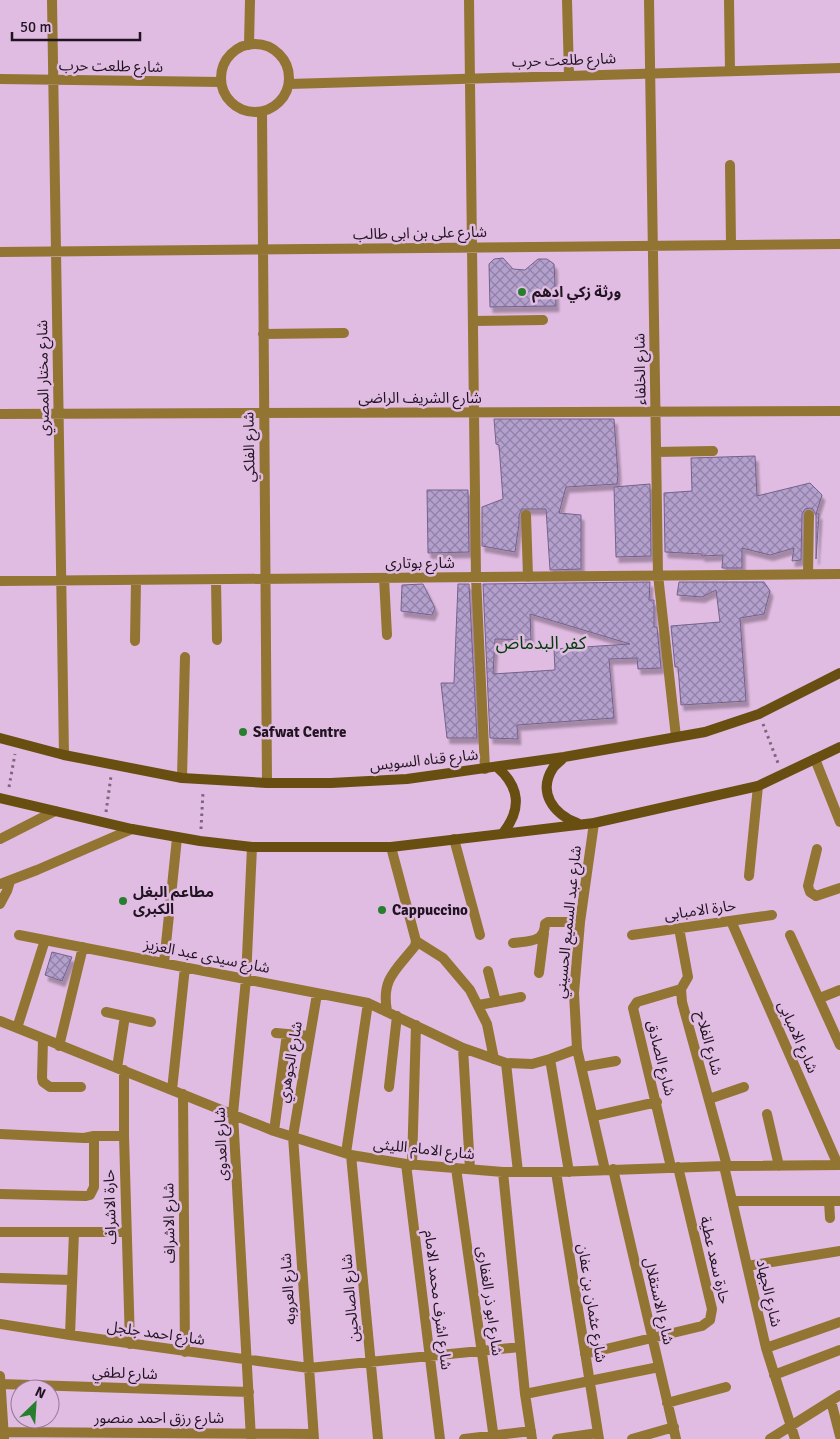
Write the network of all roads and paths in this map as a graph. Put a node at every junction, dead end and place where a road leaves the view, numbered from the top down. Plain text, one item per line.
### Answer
1 (52, 0) edge
2 (250, 0) edge
3 (469, 0) edge
4 (567, 0) edge
5 (649, 0) edge
6 (729, 0) edge
7 (249, 45) junction
8 (840, 68) edge
9 (730, 71) junction
10 (650, 73) junction
11 (569, 75) junction
12 (470, 78) junction
13 (0, 79) edge
14 (53, 80) junction
15 (221, 82) junction
16 (289, 84) junction
17 (262, 112) junction
18 (730, 165) dead end
19 (840, 244) edge
20 (731, 245) junction
21 (653, 246) junction
22 (472, 247) junction
23 (262, 250) junction
24 (0, 252) edge
25 (56, 252) junction
26 (543, 320) dead end
27 (473, 321) junction
28 (344, 333) dead end
29 (263, 334) junction
30 (840, 411) edge
31 (655, 412) junction
32 (264, 413) junction
33 (474, 413) junction
34 (0, 414) edge
35 (58, 414) junction
36 (713, 451) dead end
37 (656, 452) junction
38 (526, 515) dead end
39 (809, 515) dead end
40 (808, 574) junction
41 (840, 574) edge
42 (658, 576) junction
43 (476, 577) junction
44 (528, 577) junction
45 (384, 578) junction
46 (265, 579) junction
47 (216, 580) junction
48 (0, 581) edge
49 (60, 581) junction
50 (136, 581) junction
51 (387, 635) dead end
52 (217, 640) dead end
53 (135, 641) dead end
54 (185, 658) dead end
55 (840, 673) edge
56 (759, 714) junction
57 (676, 737) junction
58 (0, 738) edge
59 (17, 744) junction
60 (840, 747) edge
61 (64, 755) junction
62 (564, 757) junction
63 (815, 759) junction
64 (113, 765) junction
65 (498, 767) junction
66 (485, 769) junction
67 (782, 776) junction
68 (182, 778) junction
69 (204, 779) junction
70 (267, 783) junction
71 (758, 786) junction
72 (4, 799) edge
73 (55, 811) junction
74 (105, 822) junction
75 (840, 822) edge
76 (594, 823) junction
77 (579, 824) junction
78 (132, 829) junction
79 (503, 833) junction
80 (177, 838) junction
81 (0, 839) edge
82 (454, 839) junction
83 (200, 841) junction
84 (252, 847) junction
85 (391, 847) junction
86 (817, 849) dead end
87 (749, 876) dead end
88 (10, 881) junction
89 (0, 884) edge
90 (840, 888) edge
91 (0, 904) edge
92 (772, 915) dead end
93 (731, 921) junction
94 (580, 922) junction
95 (679, 928) junction
96 (544, 933) junction
97 (19, 935) dead end
98 (480, 935) dead end
99 (632, 935) dead end
100 (790, 935) dead end
101 (45, 940) junction
102 (416, 941) junction
103 (513, 943) dead end
104 (83, 947) junction
105 (164, 963) junction
106 (185, 967) junction
107 (488, 971) dead end
108 (539, 973) dead end
109 (246, 980) junction
110 (681, 989) junction
111 (840, 990) edge
112 (317, 994) junction
113 (521, 996) dead end
114 (820, 998) junction
115 (496, 1002) junction
116 (368, 1003) junction
117 (479, 1005) junction
118 (106, 1012) dead end
119 (392, 1013) junction
120 (125, 1016) junction
121 (0, 1021) edge
122 (151, 1022) dead end
123 (416, 1025) junction
124 (17, 1028) junction
125 (310, 1036) junction
126 (43, 1039) junction
127 (840, 1045) edge
128 (60, 1046) junction
129 (463, 1048) junction
130 (577, 1049) junction
131 (494, 1058) junction
132 (550, 1060) junction
133 (616, 1061) dead end
134 (506, 1063) junction
135 (582, 1066) junction
136 (120, 1069) junction
137 (81, 1087) dead end
138 (389, 1087) dead end
139 (744, 1087) dead end
140 (172, 1090) junction
141 (183, 1094) junction
142 (709, 1099) junction
143 (657, 1102) junction
144 (233, 1114) junction
145 (767, 1114) dead end
146 (594, 1116) junction
147 (274, 1130) junction
148 (0, 1134) edge
149 (94, 1136) junction
150 (124, 1136) junction
151 (292, 1136) junction
152 (348, 1154) junction
153 (409, 1165) junction
154 (839, 1165) edge
155 (726, 1166) junction
156 (779, 1166) junction
157 (675, 1167) junction
158 (456, 1168) junction
159 (470, 1169) junction
160 (609, 1170) junction
161 (503, 1172) junction
162 (518, 1172) junction
163 (556, 1172) junction
164 (569, 1172) junction
165 (0, 1194) edge
166 (732, 1201) junction
167 (829, 1201) junction
168 (840, 1201) edge
169 (830, 1218) dead end
170 (0, 1232) edge
171 (74, 1232) junction
172 (126, 1232) junction
173 (840, 1251) edge
174 (747, 1266) junction
175 (0, 1278) edge
176 (72, 1280) junction
177 (840, 1322) edge
178 (0, 1324) edge
179 (70, 1335) junction
180 (652, 1338) junction
181 (130, 1344) junction
182 (520, 1346) junction
183 (766, 1348) junction
184 (482, 1350) junction
185 (840, 1350) edge
186 (185, 1352) junction
187 (585, 1354) junction
188 (430, 1356) junction
189 (247, 1360) junction
190 (371, 1362) junction
191 (659, 1367) junction
192 (309, 1368) junction
193 (774, 1375) junction
194 (0, 1378) edge
195 (590, 1382) junction
196 (0, 1384) edge
197 (726, 1387) dead end
198 (249, 1392) junction
199 (525, 1394) junction
200 (836, 1398) edge
201 (668, 1403) junction
202 (1, 1420) edge
203 (791, 1426) junction
204 (674, 1428) junction
205 (532, 1435) edge
206 (4, 1436) edge
207 (102, 1436) edge
208 (251, 1436) edge
209 (598, 1436) edge
210 (840, 1436) edge
211 (314, 1437) edge
212 (494, 1438) edge
213 (378, 1439) edge
214 (440, 1439) edge
215 (464, 1439) edge
216 (557, 1439) edge
217 (632, 1439) edge
218 (676, 1439) edge
219 (770, 1439) edge
220 (795, 1439) edge

1 - 14 street, شارع مختار المصري
2 - 7 street
3 - 12 street
4 - 11 street
5 - 10 street, شارع الخلفاء
6 - 9 street
7 - 15 street
7 - 16 street
8 - 9 street, شارع طلعت حرب
9 - 10 street, شارع طلعت حرب
10 - 11 street, شارع طلعت حرب
10 - 21 street, شارع الخلفاء
11 - 12 street, شارع طلعت حرب
12 - 16 street, شارع طلعت حرب
12 - 22 street
13 - 14 street, شارع طلعت حرب
14 - 15 street, شارع طلعت حرب
14 - 25 street, شارع مختار المصري
15 - 17 street
16 - 17 street
17 - 23 street, شارع الفلكي
18 - 20 street
19 - 20 street, شارع على بن ابى طالب
20 - 21 street, شارع على بن ابى طالب
21 - 22 street, شارع على بن ابى طالب
21 - 31 street, شارع الخلفاء
22 - 23 street, شارع على بن ابى طالب
22 - 27 street
23 - 25 street, شارع على بن ابى طالب
23 - 29 street, شارع الفلكي
24 - 25 street, شارع على بن ابى طالب
25 - 35 street, شارع مختار المصري
26 - 27 street
27 - 33 street
28 - 29 street
29 - 32 street, شارع الفلكي
30 - 31 street, شارع الشريف الراضى
31 - 33 street, شارع الشريف الراضى
31 - 37 street, شارع الخلفاء
32 - 33 street, شارع الشريف الراضى
32 - 35 street, شارع الشريف الراضى
32 - 46 street, شارع الفلكي
33 - 43 street
34 - 35 street, شارع الشريف الراضى
35 - 49 street, شارع مختار المصري
36 - 37 street
37 - 42 street, شارع الخلفاء
38 - 44 street
39 - 40 street
40 - 41 street, شارع بوتارى
40 - 42 street, شارع بوتارى
42 - 44 street, شارع بوتارى
42 - 57 street, شارع الخلفاء
43 - 44 street, شارع بوتارى
43 - 45 street, شارع بوتارى
43 - 66 street
45 - 46 street, شارع بوتارى
45 - 51 street
46 - 47 street, شارع بوتارى
46 - 70 street, شارع الفلكي
47 - 50 street, شارع بوتارى
47 - 52 street
48 - 49 street, شارع بوتارى
49 - 50 street, شارع بوتارى
49 - 61 street, شارع مختار المصري
50 - 53 street
54 - 68 street
55 - 56 main road, شارع قناه السويس
56 - 57 main road, شارع قناه السويس
56 - 67 path
57 - 62 main road, شارع قناه السويس
58 - 59 main road, شارع قناه السويس
59 - 61 main road, شارع قناه السويس
59 - 72 path
60 - 63 main road
61 - 64 main road, شارع قناه السويس
62 - 65 main road, شارع قناه السويس
62 - 77 main road
63 - 67 main road
63 - 75 street
64 - 68 main road, شارع قناه السويس
64 - 74 path
65 - 66 main road, شارع قناه السويس
65 - 79 main road
66 - 70 main road, شارع قناه السويس
67 - 71 main road
68 - 69 main road, شارع قناه السويس
69 - 70 main road, شارع قناه السويس
69 - 83 path
71 - 76 main road
71 - 87 street
72 - 73 main road
73 - 74 main road
73 - 81 street
74 - 78 main road
76 - 77 main road
76 - 94 street, شارع عبد السميع الحسيني
77 - 79 main road
78 - 80 main road
78 - 88 street
79 - 82 main road
80 - 83 main road
80 - 105 street
82 - 85 main road
82 - 98 street
83 - 84 main road
84 - 85 main road
84 - 109 street, شارع العدوى
85 - 102 street
86 - 90 street
88 - 89 street
88 - 91 street
92 - 93 street, حارة الامبابى
93 - 95 street, حارة الامبابى
93 - 154 street, شارع الامبابى
94 - 96 street
94 - 130 street, شارع عبد السميع الحسيني
95 - 99 street, حارة الامبابى
95 - 110 street, شارع الفلاح
96 - 103 street
96 - 108 street
97 - 101 street, شارع سيدى عبد العزيز
100 - 114 street
101 - 104 street, شارع سيدى عبد العزيز
101 - 124 street
102 - 117 street
102 - 119 street
104 - 105 street, شارع سيدى عبد العزيز
104 - 128 street
105 - 106 street, شارع سيدى عبد العزيز
106 - 109 street, شارع سيدى عبد العزيز
106 - 140 street
107 - 115 street
109 - 112 street, شارع سيدى عبد العزيز
109 - 144 street, شارع العدوى
110 - 142 street, شارع الفلاح
110 - 143 street, شارع الصادق
111 - 114 street
112 - 116 street, شارع سيدى عبد العزيز
112 - 125 street, شارع الجوهري
113 - 115 street
114 - 127 street
115 - 117 street
116 - 119 street, شارع سيدى عبد العزيز
116 - 152 street, شارع الصالحين
117 - 131 street
118 - 120 street
119 - 123 street, شارع سيدى عبد العزيز
119 - 138 street
120 - 122 street
120 - 136 street, حارة الاشراف
121 - 124 street, شارع الامام الليثى
123 - 129 street, شارع سيدى عبد العزيز
123 - 153 street, شارع اشرف محمد الامام
124 - 126 street, شارع الامام الليثى
125 - 147 street
125 - 151 street, شارع الجوهري
126 - 128 street, شارع الامام الليثى
126 - 137 street
128 - 136 street, شارع الامام الليثى
129 - 131 street, شارع سيدى عبد العزيز
129 - 159 street
130 - 132 street, شارع سيدى عبد العزيز
130 - 135 street, شارع عبد السميع الحسيني
131 - 134 street, شارع سيدى عبد العزيز
132 - 134 street, شارع سيدى عبد العزيز
132 - 164 street
133 - 135 street
134 - 162 street
135 - 146 street, شارع عبد السميع الحسيني
136 - 140 street, شارع الامام الليثى
136 - 150 street, حارة الاشراف
139 - 142 street
140 - 141 street, شارع الامام الليثى
141 - 144 street, شارع الامام الليثى
141 - 186 street, شارع الاشراف
142 - 155 street, شارع الفلاح
143 - 146 street
143 - 157 street, شارع الصادق
144 - 147 street, شارع الامام الليثى
144 - 189 street, شارع العدوى
145 - 156 street
146 - 160 street, شارع عبد السميع الحسيني
147 - 151 street, شارع الامام الليثى
148 - 149 street
149 - 150 street
149 - 165 street
150 - 172 street, حارة الاشراف
151 - 152 street, شارع الامام الليثى
151 - 192 street, شارع العروبه
152 - 153 street, شارع الامام الليثى
152 - 190 street, شارع الصالحين
153 - 158 street, شارع الامام الليثى
153 - 188 street, شارع اشرف محمد الامام
154 - 156 street, شارع الامام الليثى
155 - 156 street, شارع الامام الليثى
155 - 157 street, شارع الامام الليثى
155 - 166 street, شارع الجهاد
157 - 160 street, شارع الامام الليثى
157 - 180 street, حارة سعد عطية
158 - 159 street, شارع الامام الليثى
158 - 184 street, شارع ابو ذر الغفارى
159 - 161 street, شارع الامام الليثى
160 - 164 street, شارع الامام الليثى
160 - 180 street, شارع الاستقلال
161 - 162 street, شارع الامام الليثى
161 - 182 street
162 - 163 street, شارع الامام الليثى
163 - 164 street, شارع الامام الليثى
163 - 187 street, شارع عثمان بن عفان
166 - 167 street
166 - 174 street, شارع الجهاد
167 - 168 street
167 - 169 street
170 - 171 street
171 - 172 street
171 - 176 street
172 - 181 street, حارة الاشراف
173 - 174 street
174 - 183 street, شارع الجهاد
175 - 176 street
176 - 179 street
177 - 183 street
178 - 179 street, شارع احمد جلجل
179 - 181 street, شارع احمد جلجل
180 - 187 street, حارة سعد عطية
180 - 191 street, شارع الاستقلال
181 - 186 street, شارع احمد جلجل
182 - 184 street, شارع احمد جلجل
182 - 199 street
183 - 193 street, شارع الجهاد
184 - 188 street, شارع احمد جلجل
184 - 212 street, شارع ابو ذر الغفارى
185 - 193 street
186 - 189 street, شارع احمد جلجل
187 - 195 street, شارع عثمان بن عفان
188 - 190 street, شارع احمد جلجل
188 - 214 street, شارع اشرف محمد الامام
189 - 192 street, شارع احمد جلجل
189 - 198 street, شارع العدوى
190 - 192 street, شارع احمد جلجل
190 - 213 street, شارع الصالحين
191 - 195 street
191 - 201 street, شارع الاستقلال
192 - 211 street, شارع العروبه
193 - 203 street, شارع الجهاد
194 - 196 street
195 - 199 street
195 - 209 street, شارع عثمان بن عفان
196 - 198 street, شارع لطفي
196 - 202 street
197 - 201 street
198 - 208 street, شارع العدوى
199 - 205 street
200 - 203 street
200 - 210 street
201 - 204 street, شارع الاستقلال
202 - 206 street
203 - 219 street
203 - 220 street, شارع الجهاد
204 - 217 street
204 - 218 street, شارع الاستقلال
205 - 212 street
206 - 207 street, شارع رزق احمد منصور
207 - 208 street, شارع رزق احمد منصور
208 - 211 street, شارع رزق احمد منصور
209 - 216 street
212 - 215 street

